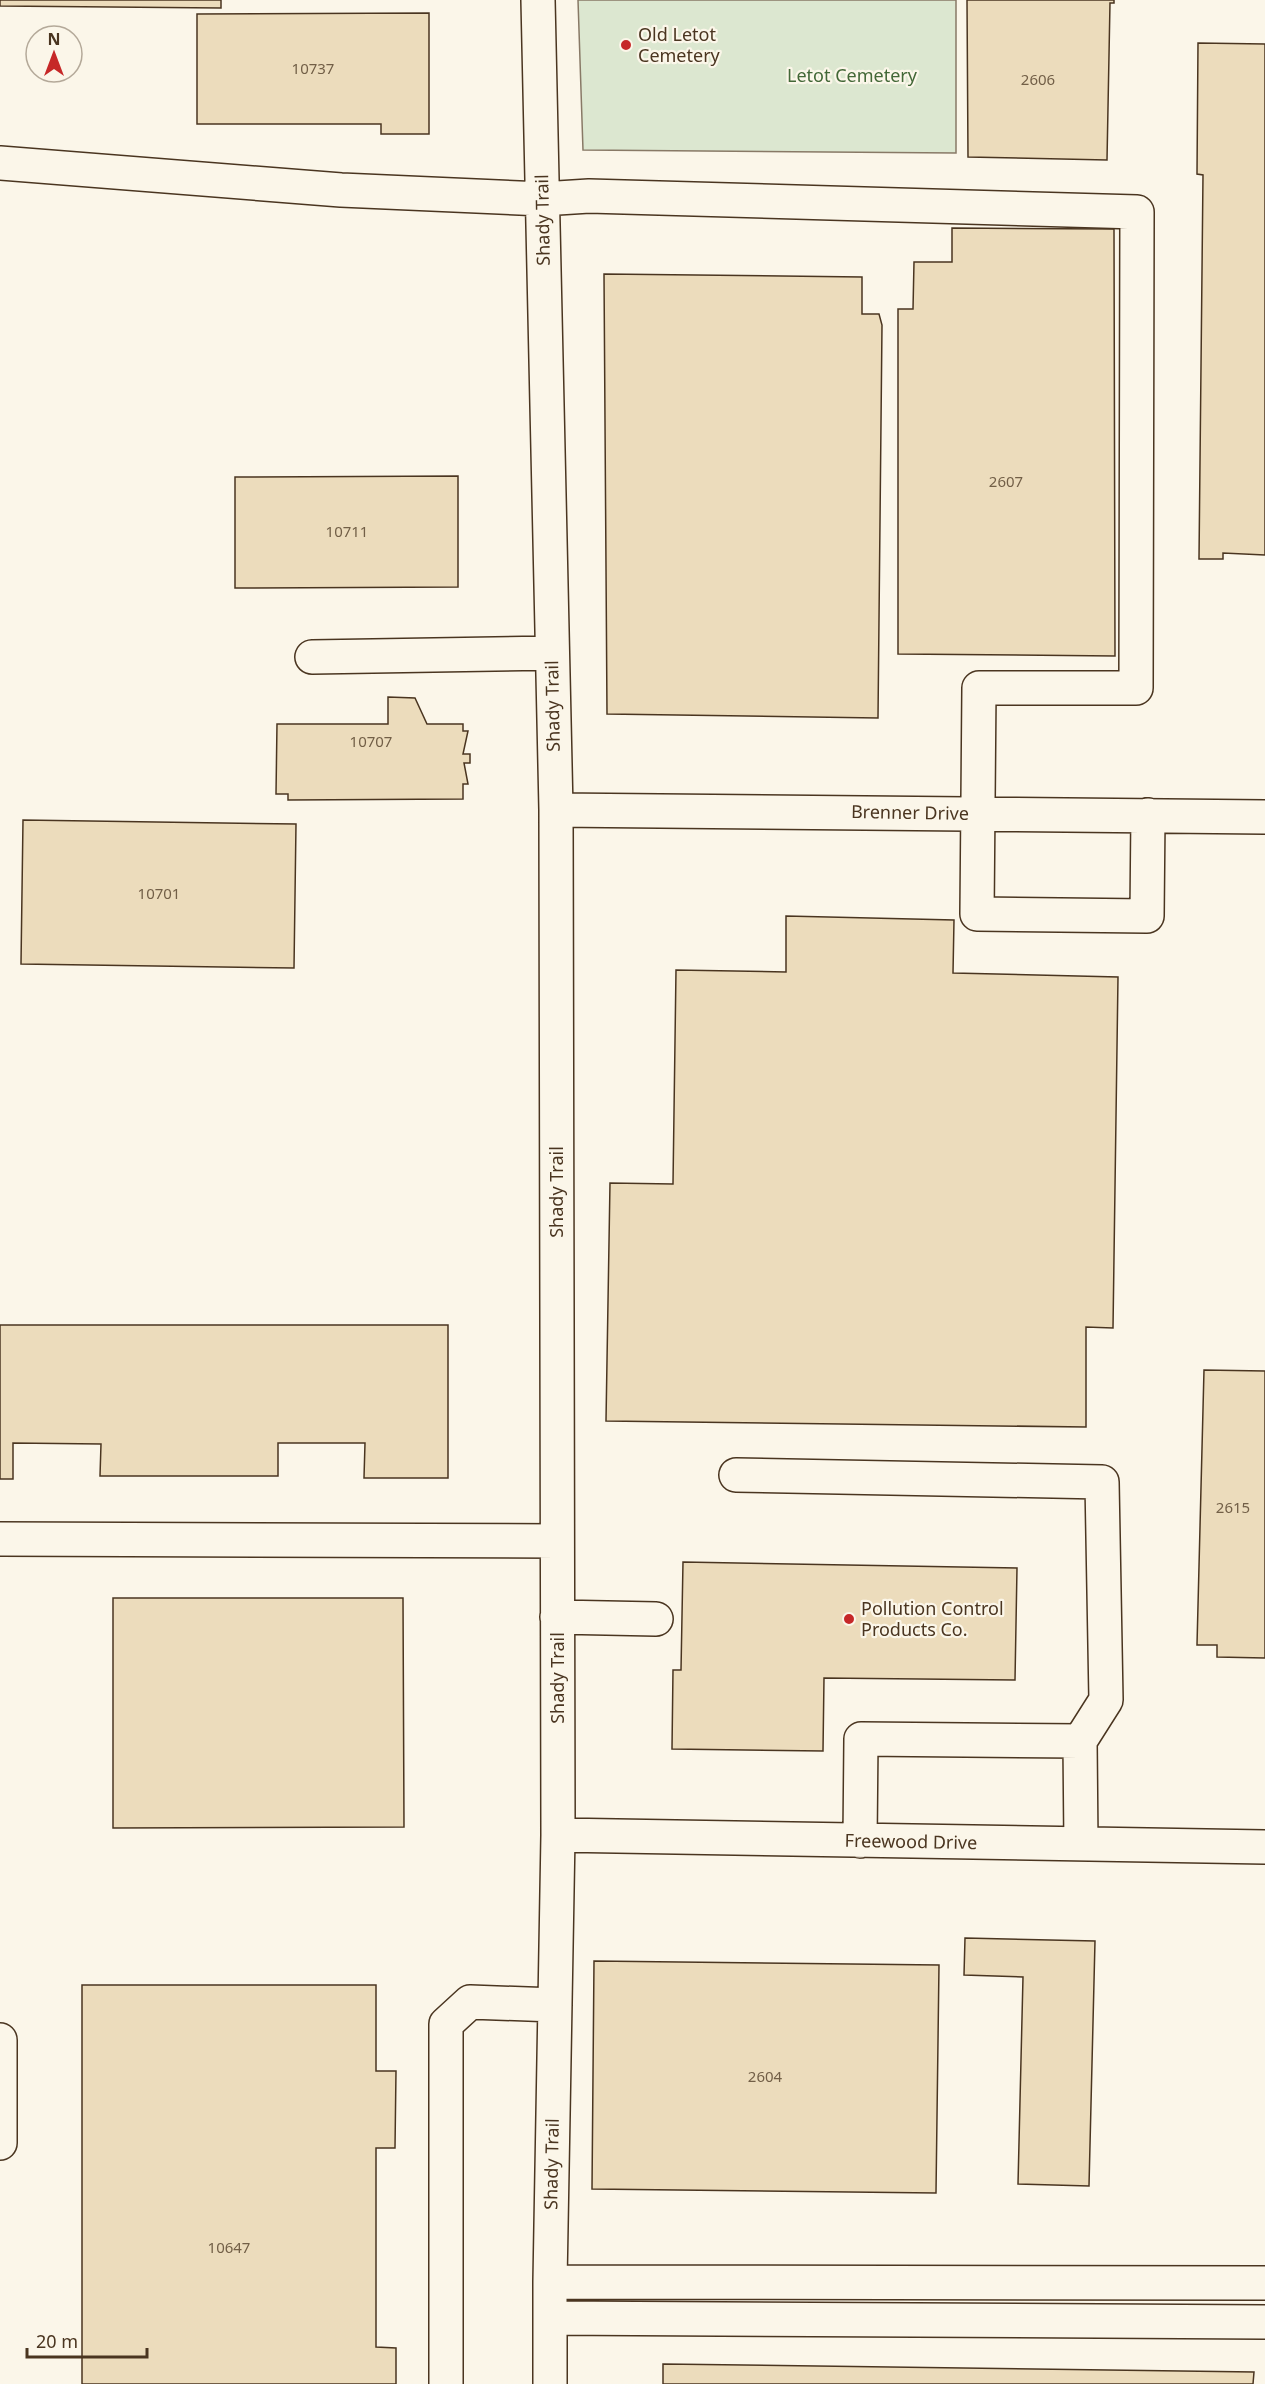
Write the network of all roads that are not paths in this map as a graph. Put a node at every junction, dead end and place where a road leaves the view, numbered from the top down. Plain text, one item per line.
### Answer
1 (538, 0) edge
2 (0, 163) edge
3 (542, 199) junction
4 (552, 653) junction
5 (312, 657) dead end
6 (556, 810) junction
7 (978, 814) junction
8 (1148, 815) junction
9 (1265, 817) edge
10 (736, 1475) dead end
11 (0, 1539) edge
12 (557, 1541) junction
13 (557, 1617) junction
14 (656, 1619) dead end
15 (1080, 1741) junction
16 (558, 1835) junction
17 (860, 1841) junction
18 (1081, 1844) junction
19 (1265, 1847) edge
20 (555, 2005) junction
21 (0, 2040) edge
22 (0, 2143) edge
23 (550, 2282) junction
24 (1265, 2283) edge
25 (550, 2318) junction
26 (1265, 2322) edge
27 (446, 2384) edge
28 (550, 2384) edge

1 - 3 street, Shady Trail
2 - 3 street
3 - 4 street, Shady Trail
3 - 7 street
4 - 5 street
4 - 6 street, Shady Trail
6 - 7 street, Brenner Drive
6 - 12 street, Shady Trail
7 - 8 street, Brenner Drive
7 - 8 street
8 - 9 street, Brenner Drive
10 - 15 street
11 - 12 street
12 - 13 street, Shady Trail
13 - 14 street
13 - 16 street, Shady Trail
15 - 17 street
15 - 18 street
16 - 17 street, Freewood Drive
16 - 20 street, Shady Trail
17 - 18 street, Freewood Drive
18 - 19 street, Freewood Drive
20 - 23 street, Shady Trail
20 - 27 street
21 - 22 street
23 - 24 street
23 - 25 street, Shady Trail
25 - 26 street
25 - 28 street, Shady Trail

